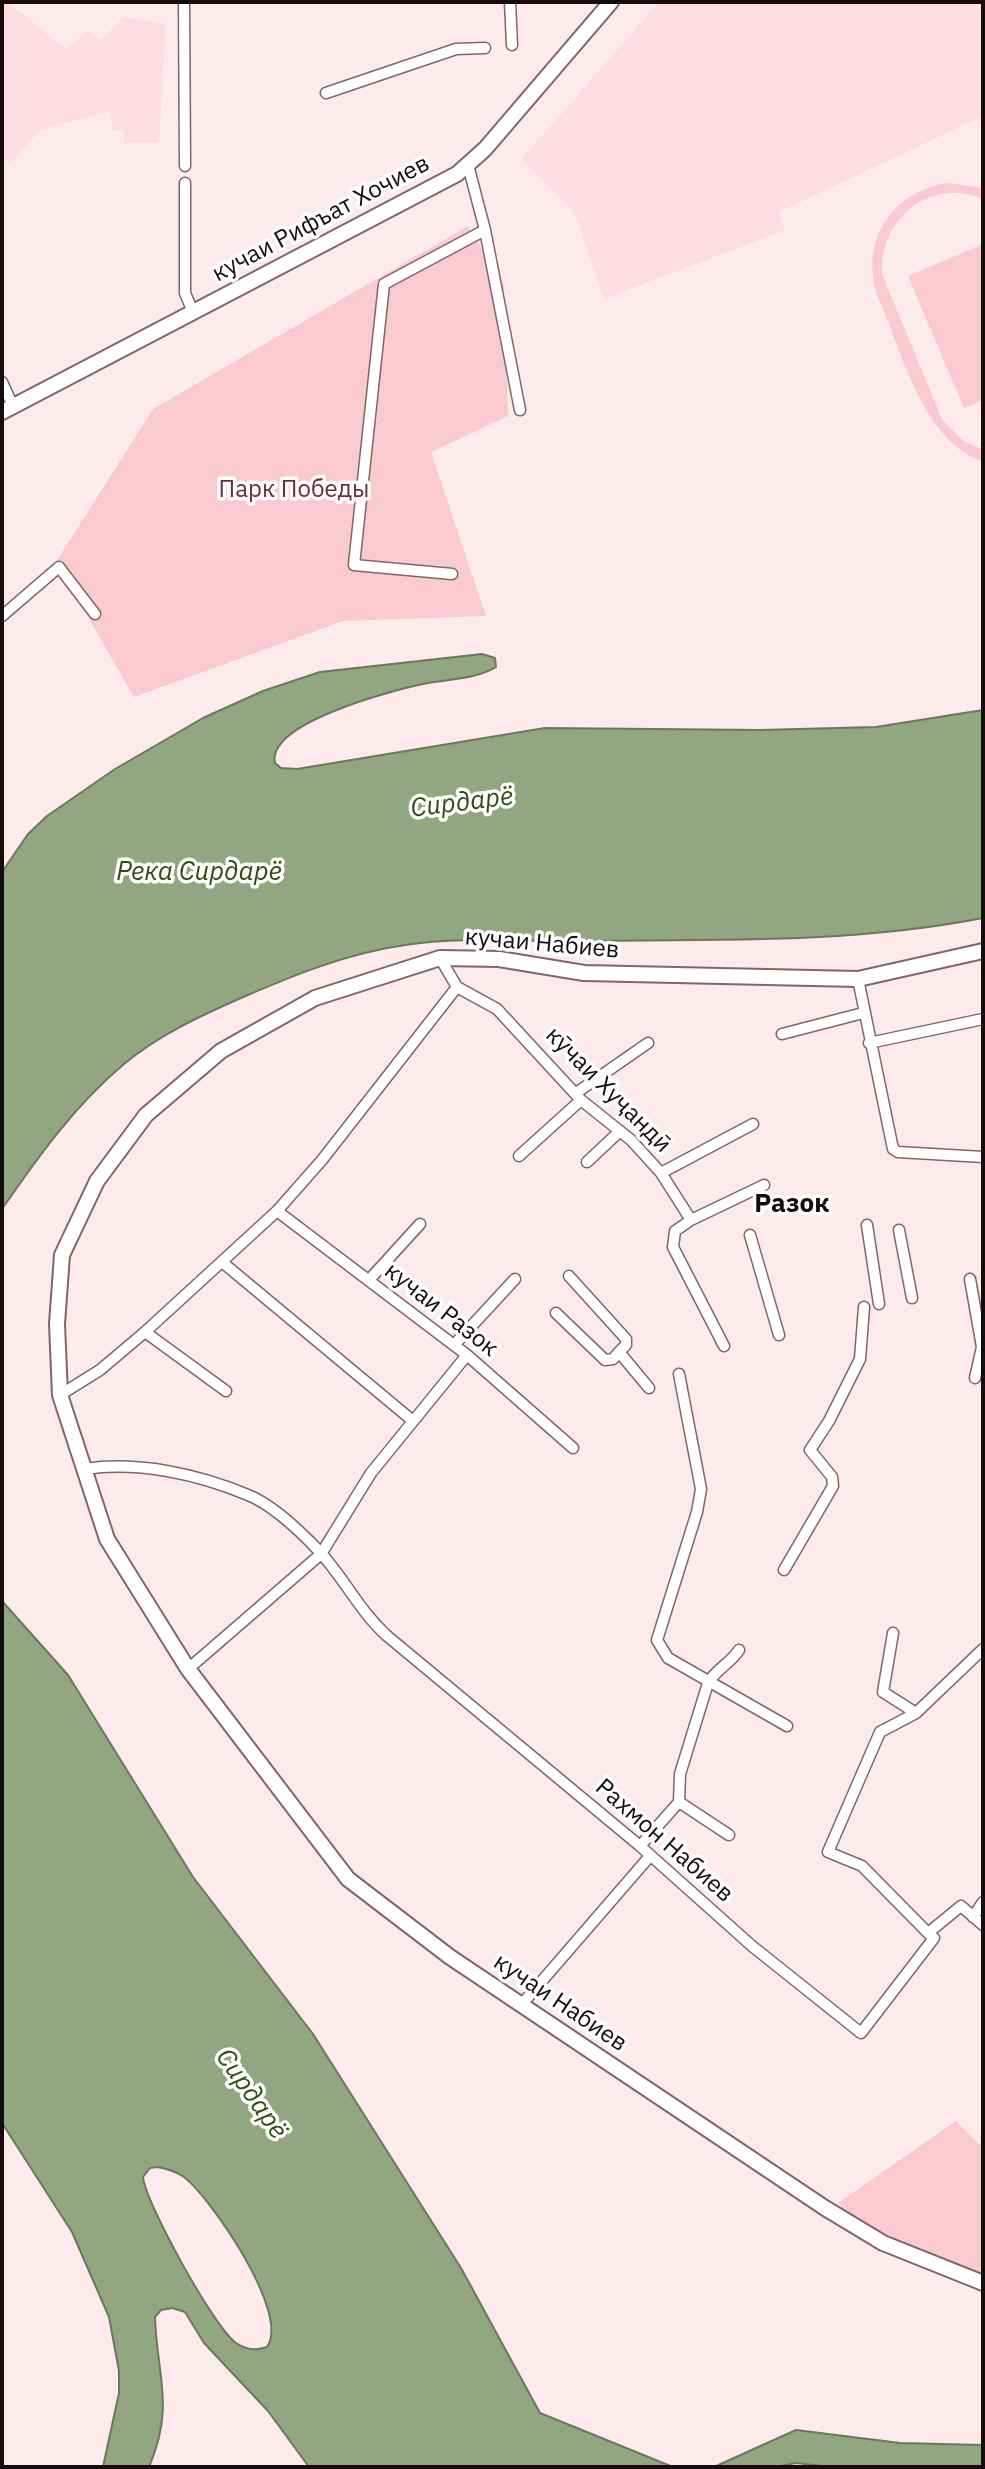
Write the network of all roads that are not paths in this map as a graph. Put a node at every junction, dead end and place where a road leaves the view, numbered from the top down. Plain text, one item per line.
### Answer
1 (184, 2) edge
2 (510, 2) edge
3 (611, 2) edge
4 (512, 45) dead end
5 (485, 48) dead end
6 (326, 93) dead end
7 (468, 165) junction
8 (185, 166) dead end
9 (185, 183) dead end
10 (485, 230) junction
11 (193, 312) junction
12 (2, 382) edge
13 (7, 409) edge
14 (520, 410) dead end
15 (452, 574) dead end
16 (95, 614) dead end
17 (2, 616) edge
18 (983, 951) edge
19 (440, 958) junction
20 (858, 979) junction
21 (457, 987) junction
22 (863, 1013) junction
23 (983, 1019) edge
24 (782, 1034) dead end
25 (648, 1043) dead end
26 (869, 1044) junction
27 (579, 1097) junction
28 (752, 1124) dead end
29 (620, 1131) junction
30 (519, 1156) dead end
31 (983, 1157) edge
32 (587, 1163) dead end
33 (661, 1173) junction
34 (764, 1185) dead end
35 (277, 1211) junction
36 (691, 1220) junction
37 (420, 1224) dead end
38 (867, 1225) dead end
39 (899, 1230) dead end
40 (750, 1234) dead end
41 (222, 1262) junction
42 (569, 1276) dead end
43 (515, 1279) dead end
44 (970, 1279) dead end
45 (369, 1280) junction
46 (912, 1298) dead end
47 (879, 1304) dead end
48 (864, 1307) dead end
49 (556, 1313) dead end
50 (145, 1332) junction
51 (779, 1335) dead end
52 (454, 1345) junction
53 (724, 1346) dead end
54 (619, 1352) junction
55 (467, 1355) junction
56 (679, 1374) dead end
57 (975, 1378) dead end
58 (649, 1388) dead end
59 (226, 1391) dead end
60 (60, 1395) junction
61 (413, 1421) junction
62 (573, 1448) dead end
63 (85, 1469) junction
64 (321, 1554) junction
65 (785, 1570) dead end
66 (893, 1633) dead end
67 (983, 1649) edge
68 (739, 1650) dead end
69 (188, 1669) junction
70 (708, 1683) junction
71 (916, 1713) junction
72 (787, 1726) dead end
73 (679, 1802) junction
74 (729, 1835) dead end
75 (640, 1846) junction
76 (650, 1856) junction
77 (983, 1902) edge
78 (973, 1917) junction
79 (983, 1925) edge
80 (928, 1933) junction
81 (522, 2004) junction
82 (983, 2283) edge

1 - 8 street
2 - 4 street
3 - 7 main road, кучаи Рифъат Хочиев
5 - 6 street
7 - 10 street
7 - 11 main road, кучаи Рифъат Хочиев
9 - 11 street
10 - 14 street
10 - 15 street
11 - 13 main road, кучаи Рифъат Хочиев
12 - 13 street
16 - 17 street
18 - 20 main road, кучаи Набиев
19 - 20 main road, кучаи Набиев
19 - 21 street
19 - 60 main road, кучаи Набиев
20 - 22 street
21 - 27 street, кӯчаи Хуҷандӣ
21 - 35 street, кучаи Набиев
22 - 24 street
22 - 26 street
23 - 26 street
25 - 27 street
26 - 31 street
27 - 29 street, кӯчаи Хуҷандӣ
27 - 30 street
28 - 33 street
29 - 32 street
29 - 33 street, кӯчаи Хуҷандӣ
33 - 36 street, кӯчаи Хуҷандӣ
34 - 36 street
35 - 41 street, кучаи Набиев
35 - 45 street, кучаи Разок
36 - 53 street
37 - 45 street
38 - 47 street
39 - 46 street
40 - 51 street
41 - 50 street, кучаи Набиев
41 - 61 street
42 - 54 street
43 - 52 street
44 - 57 street
45 - 52 street, кучаи Разок
48 - 65 street
49 - 54 street
50 - 59 street
50 - 60 street, кучаи Набиев
52 - 55 street, кучаи Разок
54 - 58 street
55 - 61 street
55 - 62 street, кучаи Разок
56 - 70 street
60 - 63 main road, кучаи Набиев
61 - 64 street
63 - 64 street
63 - 69 main road, кучаи Набиев
64 - 69 street
64 - 75 street, Рахмон Набиев
66 - 71 street
67 - 71 street
68 - 70 street
69 - 81 main road, кучаи Набиев
70 - 72 street
70 - 73 street
71 - 80 street
73 - 74 street
73 - 75 street
75 - 76 street, Рахмон Набиев
76 - 80 street, Рахмон Набиев
76 - 81 street
77 - 78 street
78 - 79 street
78 - 80 street
81 - 82 main road, кучаи Набиев

